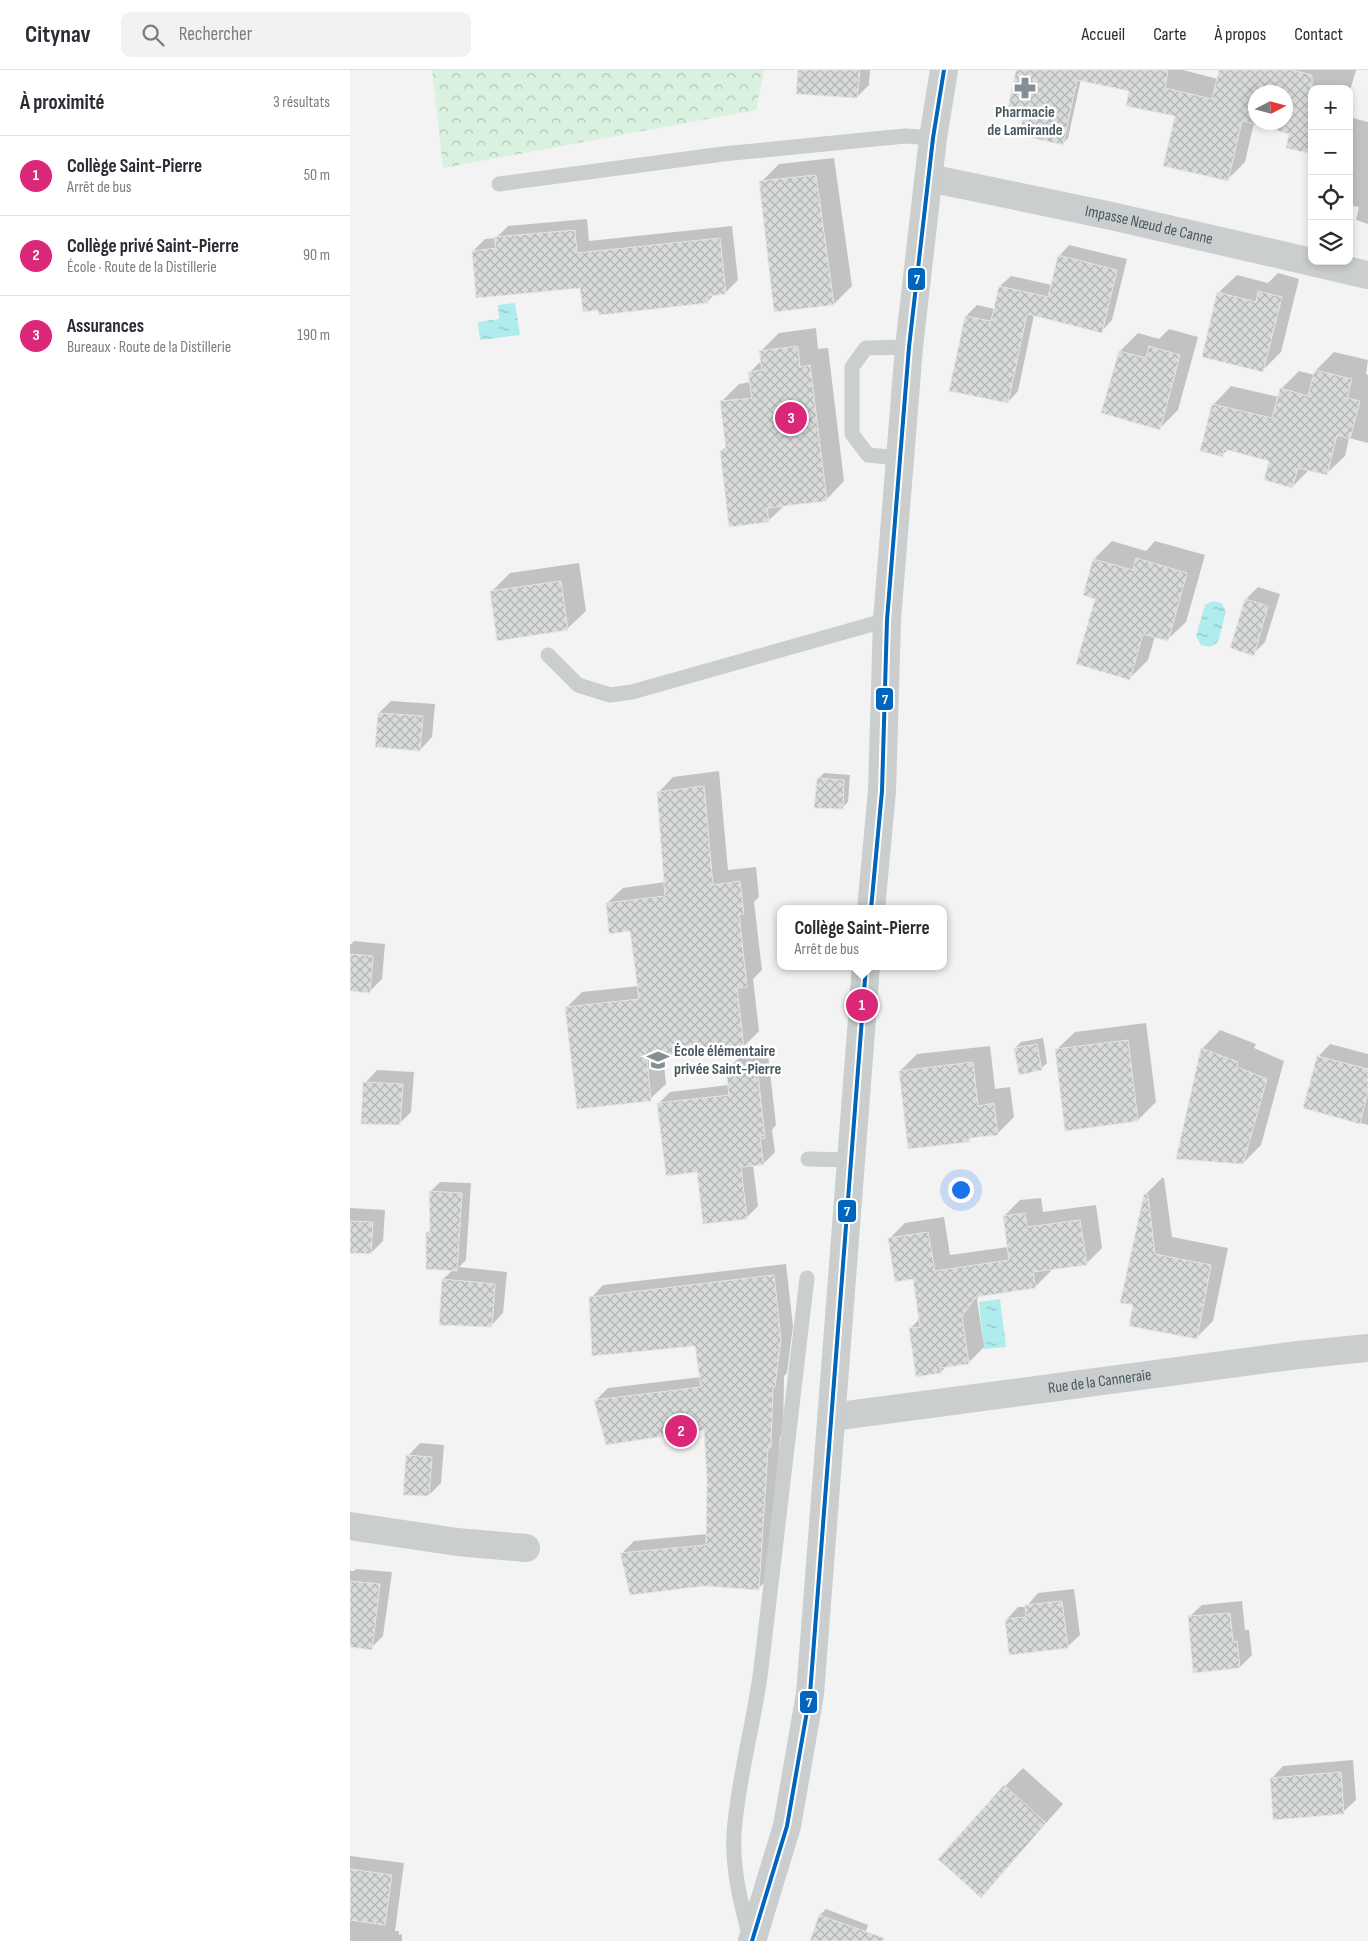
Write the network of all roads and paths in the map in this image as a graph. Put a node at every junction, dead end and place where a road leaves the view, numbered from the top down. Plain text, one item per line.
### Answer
1 (944, 70) edge
2 (933, 138) junction
3 (929, 178) junction
4 (499, 184) dead end
5 (1368, 275) edge
6 (909, 347) junction
7 (900, 458) junction
8 (887, 620) junction
9 (548, 655) dead end
10 (871, 905) edge
11 (866, 970) edge
12 (808, 1159) dead end
13 (851, 1160) junction
14 (807, 1278) dead end
15 (1368, 1348) edge
16 (832, 1418) junction
17 (350, 1526) edge
18 (526, 1548) dead end
19 (752, 1941) edge

1 - 2 street
2 - 3 street
2 - 4 lane
3 - 5 street, Impasse Nœud de Canne
3 - 6 street
6 - 7 street
6 - 7 lane
7 - 8 street
8 - 9 lane
8 - 10 street
11 - 13 street
12 - 13 lane
13 - 16 street
14 - 19 lane
15 - 16 street, Rue de la Canneraie
16 - 19 street
17 - 18 street

